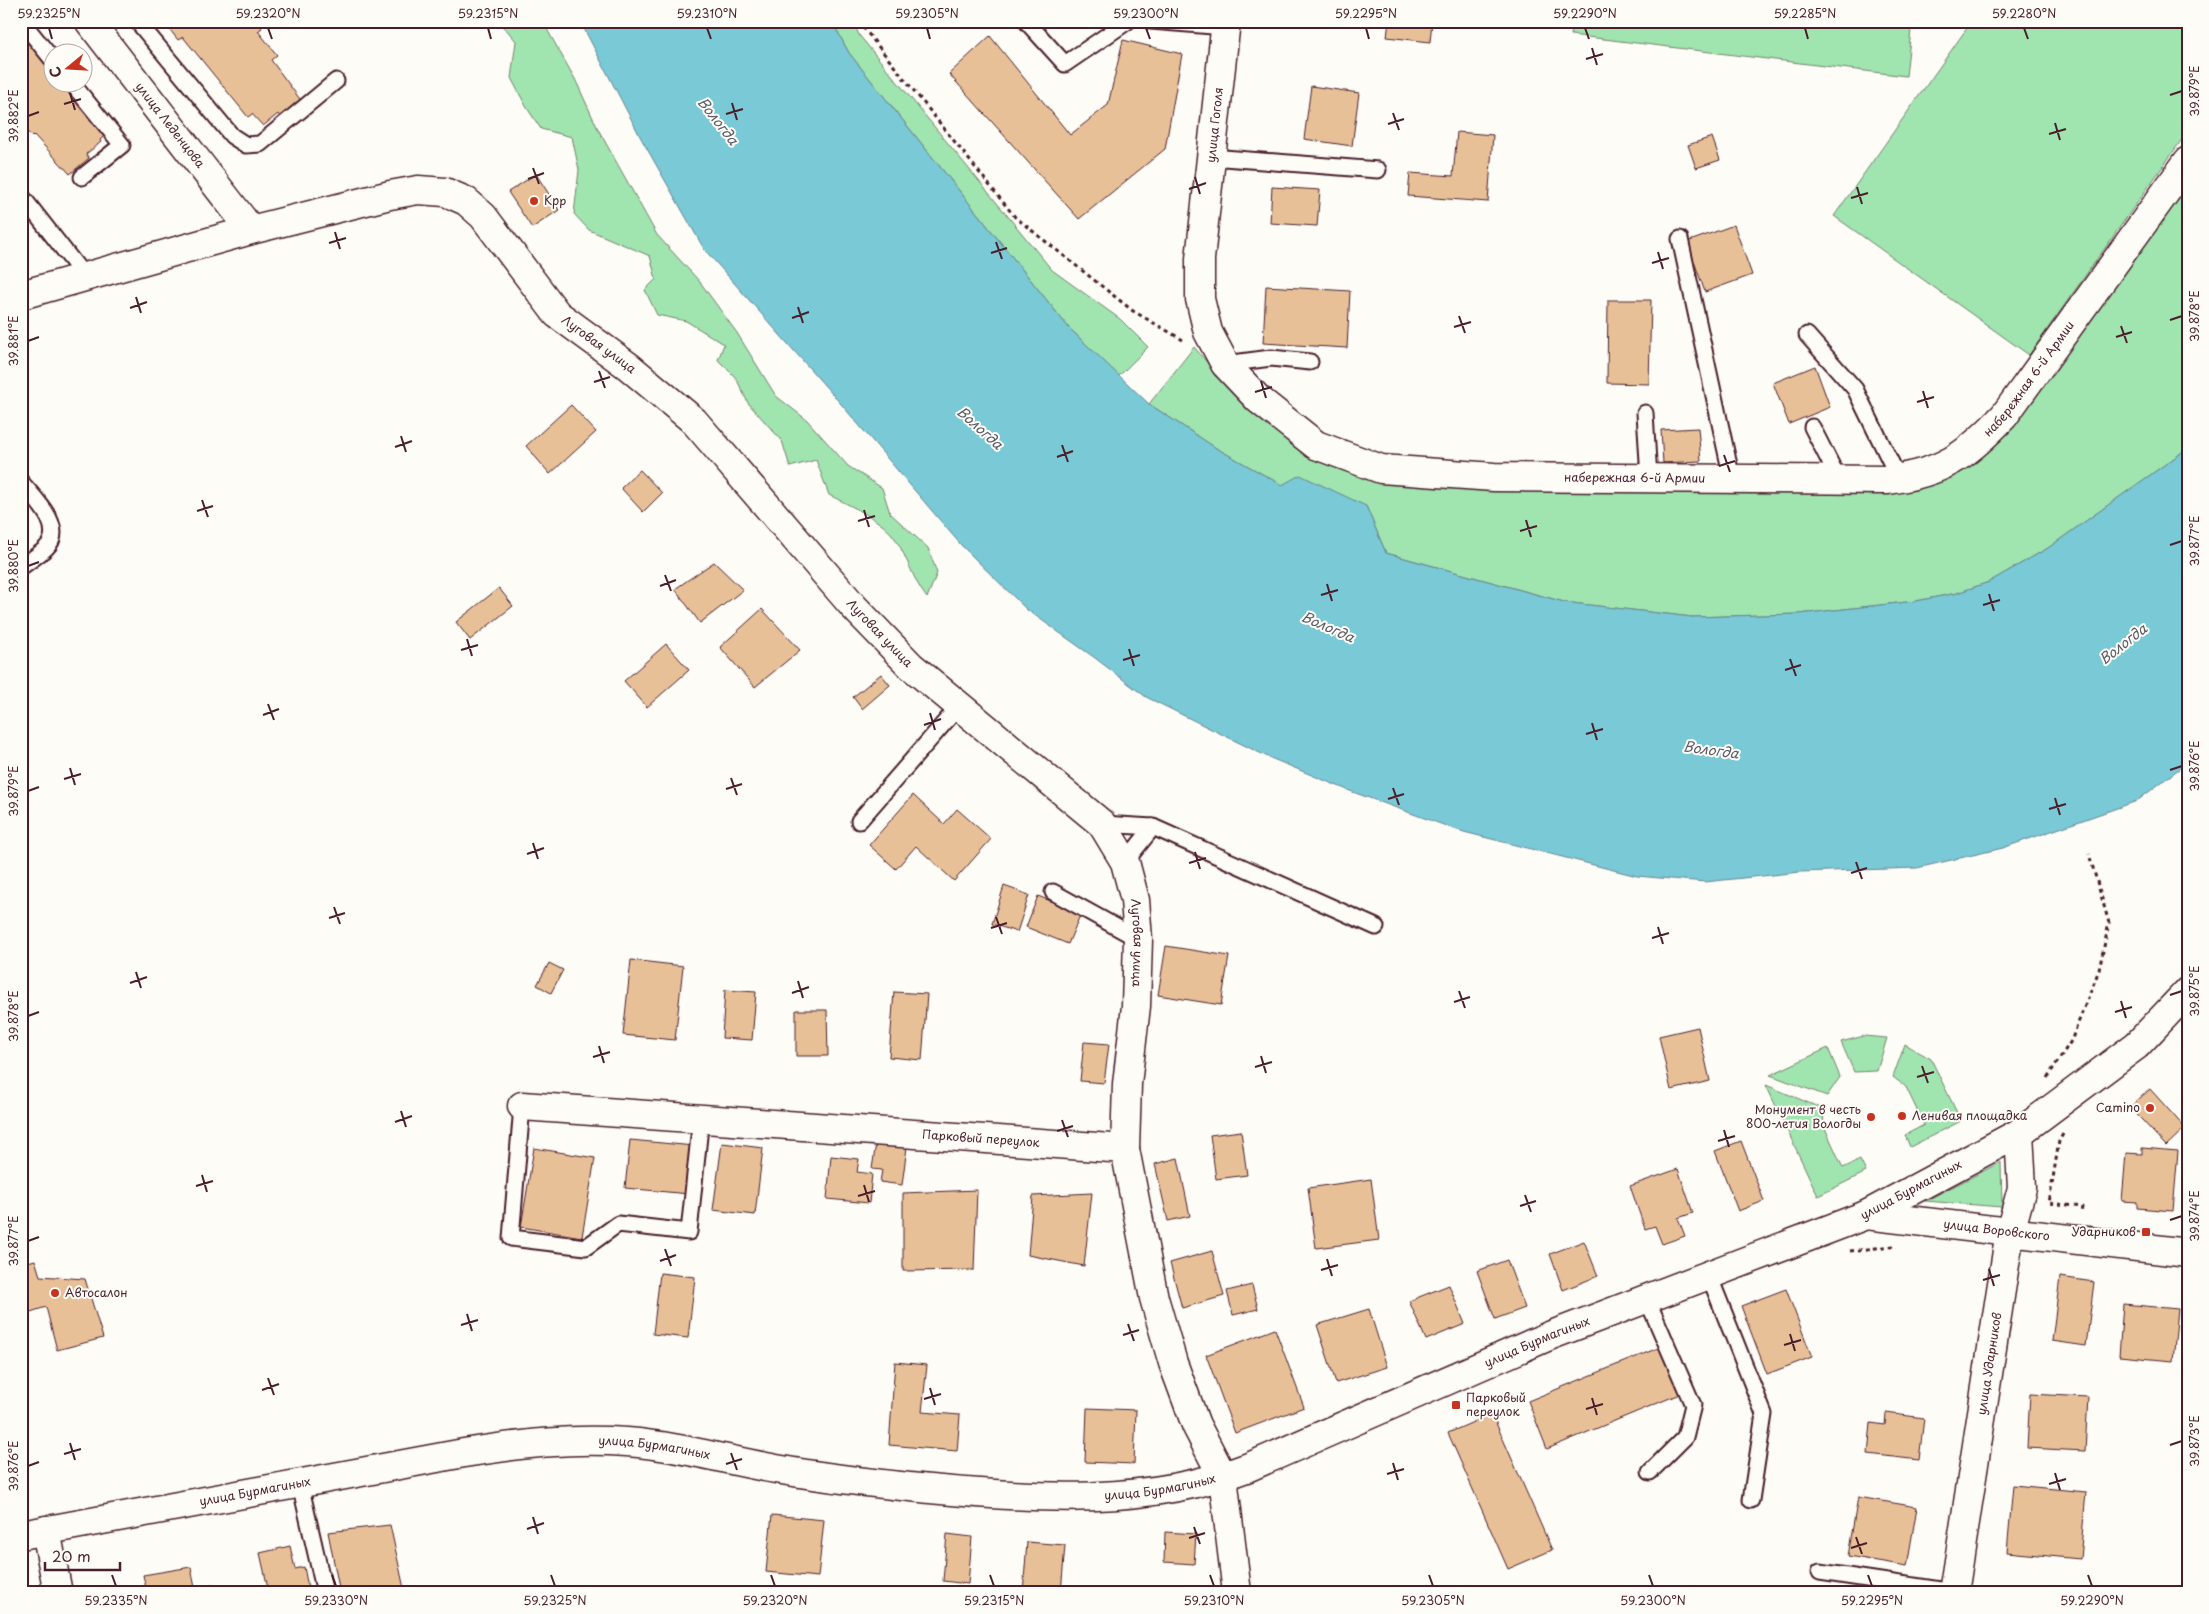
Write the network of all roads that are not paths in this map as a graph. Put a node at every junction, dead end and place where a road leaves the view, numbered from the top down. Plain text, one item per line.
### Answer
1 (137, 21) edge
2 (1026, 21) edge
3 (1128, 21) edge
4 (1151, 21) edge
5 (94, 23) edge
6 (29, 24) edge
7 (1225, 24) edge
8 (42, 44) edge
9 (336, 81) dead end
10 (79, 92) edge
11 (1211, 157) junction
12 (2188, 161) edge
13 (1378, 170) dead end
14 (82, 177) dead end
15 (21, 195) edge
16 (251, 230) junction
17 (1680, 239) dead end
18 (1200, 259) joint
19 (85, 277) junction
20 (21, 295) edge
21 (1807, 335) dead end
22 (1310, 362) dead end
23 (1225, 364) junction
24 (1645, 413) dead end
25 (1812, 427) dead end
26 (1649, 478) junction
27 (1732, 479) junction
28 (1899, 479) junction
29 (1839, 480) junction
30 (21, 482) edge
31 (21, 567) edge
32 (959, 706) junction
33 (859, 821) dead end
34 (1102, 824) junction
35 (1153, 826) junction
36 (1125, 862) junction
37 (1053, 892) dead end
38 (1376, 927) dead end
39 (1138, 939) junction
40 (2188, 991) edge
41 (522, 1106) joint
42 (701, 1117) junction
43 (2018, 1133) junction
44 (1124, 1149) junction
45 (1866, 1215) junction
46 (2010, 1232) junction
47 (2188, 1253) edge
48 (1709, 1275) junction
49 (1646, 1299) junction
50 (1650, 1472) dead end
51 (1223, 1477) junction
52 (300, 1484) junction
53 (1751, 1500) dead end
54 (34, 1532) edge
55 (1820, 1572) dead end
56 (1954, 1592) edge
57 (58, 1593) edge
58 (326, 1593) edge
59 (1237, 1593) edge

1 - 9 lane
2 - 3 lane
4 - 7 lane
5 - 16 street, улица Леденцова
6 - 8 lane
7 - 11 street, улица Гоголя
10 - 14 lane
11 - 13 lane
11 - 18 street, улица Гоголя
12 - 28 street, набережная 6-й Армии
15 - 19 lane
16 - 19 street
16 - 32 street, Луговая улица
17 - 27 lane
18 - 23 street, набережная 6-й Армии
19 - 20 street
21 - 28 lane
22 - 23 lane
23 - 26 street, набережная 6-й Армии
24 - 26 lane
25 - 29 lane
26 - 27 street, набережная 6-й Армии
27 - 29 street, набережная 6-й Армии
28 - 29 street, набережная 6-й Армии
30 - 31 lane
32 - 33 lane
32 - 34 street, Луговая улица
34 - 35 lane
34 - 36 street, Луговая улица
35 - 36 lane
35 - 38 lane
36 - 39 street, Луговая улица
37 - 39 lane
39 - 44 street, Луговая улица
40 - 43 street, улица Бурмагиных
41 - 42 street, Парковый переулок
41 - 42 lane
42 - 44 street, Парковый переулок
43 - 45 street, улица Бурмагиных
43 - 46 street, улица Ударников
44 - 51 street
45 - 46 street, улица Воровского
45 - 48 street, улица Бурмагиных
46 - 47 street, улица Воровского
46 - 56 street, улица Ударников
48 - 49 street, улица Бурмагиных
48 - 53 lane
49 - 50 lane
49 - 51 street, улица Бурмагиных
51 - 52 street, улица Бурмагиных
51 - 59 street
52 - 54 street, улица Бурмагиных
52 - 58 lane
54 - 57 street
55 - 56 lane

